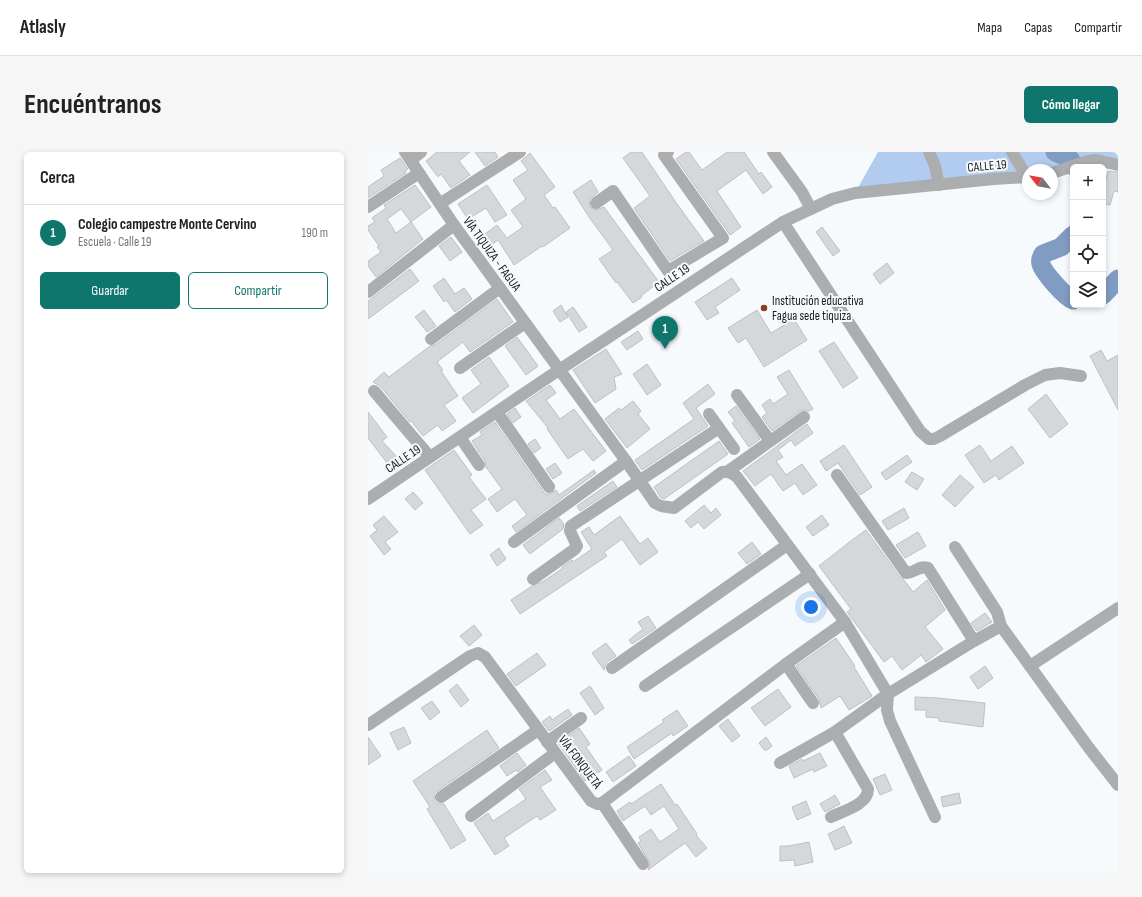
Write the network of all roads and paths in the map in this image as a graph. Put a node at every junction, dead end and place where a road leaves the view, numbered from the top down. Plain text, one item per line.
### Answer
1 (422, 152) edge
2 (520, 152) edge
3 (668, 152) edge
4 (773, 152) edge
5 (929, 152) edge
6 (1012, 152) edge
7 (408, 156) edge
8 (1118, 165) edge
9 (1022, 168) edge
10 (1058, 171) edge
11 (420, 173) junction
12 (1022, 178) edge
13 (939, 185) junction
14 (440, 203) junction
15 (596, 203) dead end
16 (368, 207) edge
17 (811, 209) junction
18 (783, 222) junction
19 (454, 225) junction
20 (690, 257) junction
21 (700, 276) junction
22 (500, 288) junction
23 (368, 292) edge
24 (525, 323) junction
25 (431, 339) dead end
26 (460, 368) dead end
27 (560, 369) junction
28 (1081, 376) dead end
29 (374, 391) dead end
30 (737, 395) dead end
31 (497, 412) junction
32 (708, 414) dead end
33 (804, 417) dead end
34 (719, 428) junction
35 (460, 437) junction
36 (770, 441) junction
37 (734, 449) dead end
38 (430, 457) junction
39 (626, 461) junction
40 (479, 465) dead end
41 (726, 472) junction
42 (837, 475) dead end
43 (640, 481) junction
44 (549, 487) dead end
45 (368, 499) edge
46 (514, 542) dead end
47 (787, 545) junction
48 (955, 547) dead end
49 (810, 574) junction
50 (533, 579) dead end
51 (1118, 608) edge
52 (844, 622) junction
53 (1002, 626) junction
54 (974, 641) junction
55 (786, 664) junction
56 (1030, 666) junction
57 (612, 668) dead end
58 (645, 686) dead end
59 (888, 694) junction
60 (813, 703) dead end
61 (581, 718) dead end
62 (368, 725) edge
63 (538, 730) junction
64 (835, 732) junction
65 (547, 742) junction
66 (556, 753) junction
67 (780, 763) dead end
68 (1118, 785) edge
69 (441, 797) dead end
70 (602, 802) junction
71 (472, 816) dead end
72 (831, 817) dead end
73 (935, 817) dead end
74 (643, 864) dead end

1 - 7 street
2 - 14 street
3 - 20 street
4 - 17 street
5 - 13 street
6 - 9 street
7 - 11 street, VÍA TIQUIZA - FAGUA
8 - 10 street
11 - 14 street, VÍA TIQUIZA - FAGUA
11 - 16 street
12 - 13 street, CALLE 19
13 - 17 street, CALLE 19
14 - 19 street, VÍA TIQUIZA - FAGUA
15 - 20 street
17 - 18 street, CALLE 19
18 - 21 street, CALLE 19
18 - 28 street
19 - 22 street, VÍA TIQUIZA - FAGUA
19 - 23 street
20 - 21 street
21 - 27 street, CALLE 19
22 - 24 street, VÍA TIQUIZA - FAGUA
22 - 25 street
24 - 26 street
24 - 27 street, VÍA TIQUIZA - FAGUA
27 - 31 street, CALLE 19
27 - 39 street, VÍA TIQUIZA - FAGUA
29 - 38 street
30 - 36 street
31 - 35 street, CALLE 19
31 - 44 street
32 - 34 street
33 - 36 street, VÍA TIQUIZA - FAGUA
34 - 37 street
34 - 43 street
35 - 38 street, CALLE 19
35 - 40 street
36 - 41 street, VÍA TIQUIZA - FAGUA
38 - 45 street, CALLE 19
39 - 43 street, VÍA TIQUIZA - FAGUA
39 - 46 street
41 - 43 street, VÍA TIQUIZA - FAGUA
41 - 47 street
42 - 54 street
43 - 50 street
47 - 49 street
47 - 57 street
48 - 53 street
49 - 52 street
49 - 58 street
51 - 56 street
52 - 55 street, VÍA FONQUETÁ
52 - 59 street
53 - 54 street
53 - 56 street
54 - 59 street
55 - 60 street
55 - 70 street, VÍA FONQUETÁ
56 - 68 street
59 - 64 street
59 - 73 street
61 - 65 street
62 - 63 street, VÍA FONQUETÁ
63 - 65 street, VÍA FONQUETÁ
63 - 69 street
64 - 67 street
64 - 72 street
65 - 66 street, VÍA FONQUETÁ
66 - 70 street, VÍA FONQUETÁ
66 - 71 street
70 - 74 street

